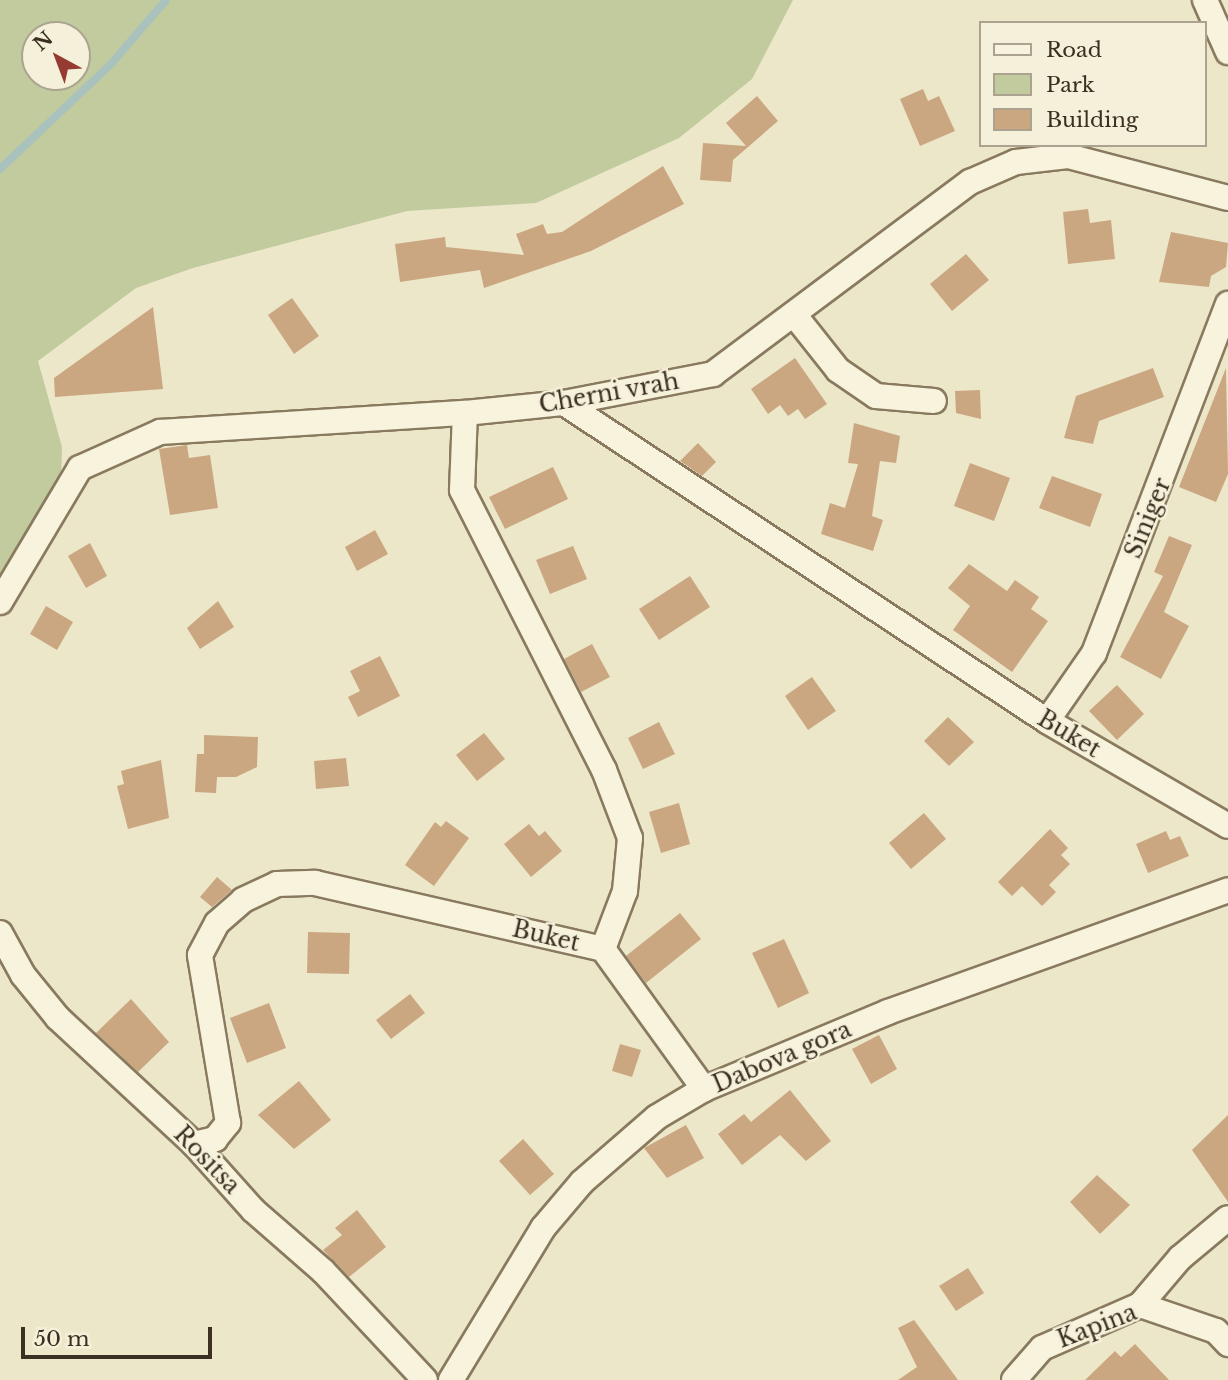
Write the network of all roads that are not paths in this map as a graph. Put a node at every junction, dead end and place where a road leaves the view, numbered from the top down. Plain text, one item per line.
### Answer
1 (1205, 0) edge
2 (1228, 52) edge
3 (1228, 198) edge
4 (1228, 304) edge
5 (796, 317) junction
6 (934, 401) dead end
7 (565, 403) junction
8 (465, 413) junction
9 (0, 602) edge
10 (1047, 721) junction
11 (1228, 827) edge
12 (1228, 890) edge
13 (0, 933) edge
14 (603, 949) junction
15 (705, 1089) junction
16 (194, 1144) junction
17 (1228, 1218) edge
18 (1140, 1305) junction
19 (1228, 1345) edge
20 (425, 1380) edge
21 (451, 1380) edge
22 (1014, 1380) edge

1 - 2 street
3 - 5 street, Cherni vrah
4 - 10 street, Siniger
5 - 6 street
5 - 7 street, Cherni vrah
7 - 8 street, Cherni vrah
7 - 10 street, Buket
8 - 9 street, Cherni vrah
8 - 14 street, Buket
10 - 11 street, Buket
12 - 15 street, Dabova gora
13 - 16 street, Rositsa
14 - 15 street
14 - 16 street, Buket
15 - 21 street, Dabova gora
16 - 20 street, Rositsa
17 - 18 street
18 - 19 street, Kapina
18 - 22 street, Kapina

